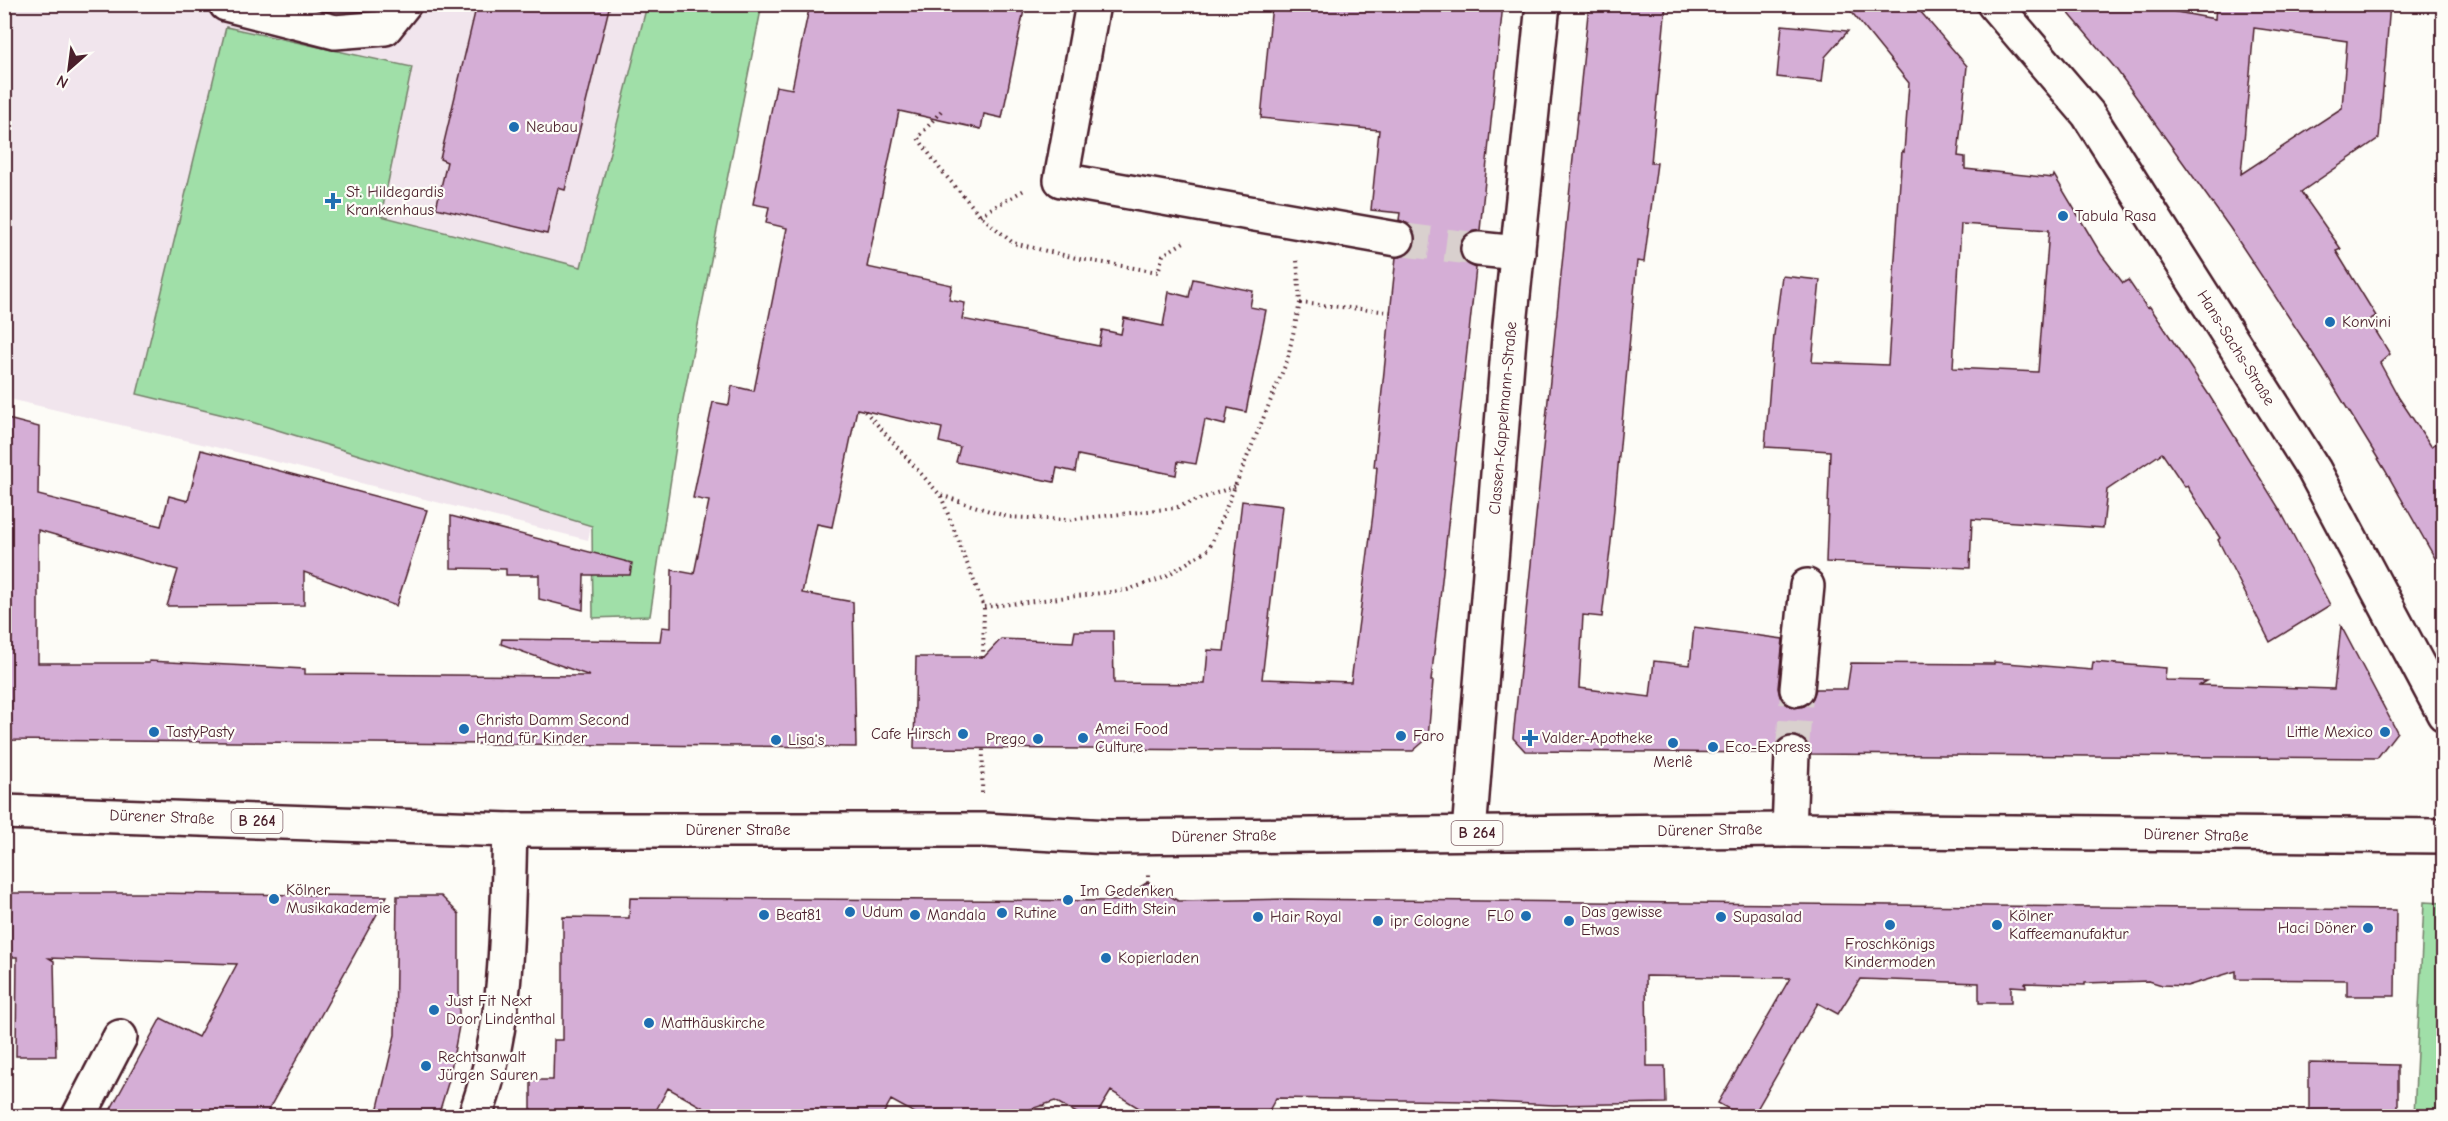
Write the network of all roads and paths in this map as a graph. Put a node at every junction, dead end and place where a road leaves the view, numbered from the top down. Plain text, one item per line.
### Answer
1 (226, 4) edge
2 (404, 4) edge
3 (1093, 4) edge
4 (1543, 4) edge
5 (1994, 4) edge
6 (941, 111) dead end
7 (1061, 180) junction
8 (980, 215) junction
9 (1307, 223) junction
10 (1397, 239) tunnel mouth
11 (1196, 243) dead end
12 (1478, 249) tunnel mouth
13 (1518, 253) junction
14 (1286, 259) dead end
15 (1297, 261) junction
16 (1300, 303) junction
17 (1391, 312) dead end
18 (865, 411) dead end
19 (1237, 485) junction
20 (940, 495) junction
21 (1807, 586) dead end
22 (984, 607) junction
23 (983, 658) dead end
24 (1797, 689) tunnel mouth
25 (2442, 705) edge
26 (1792, 754) tunnel mouth
27 (4, 812) edge
28 (510, 830) junction
29 (1789, 830) junction
30 (1469, 833) junction
31 (2444, 836) edge
32 (1148, 882) dead end
33 (1148, 901) dead end
34 (120, 1037) dead end
35 (1044, 1105) dead end
36 (79, 1116) edge
37 (475, 1116) edge
38 (1045, 1116) edge

1 - 2 main road
3 - 7 main road
4 - 13 main road, Classen-Kappelmann-Straße
5 - 25 main road, Hans-Sachs-Straße
6 - 8 path
7 - 8 path
7 - 9 main road
8 - 11 path
9 - 10 main road
9 - 15 path
12 - 13 main road
13 - 30 main road, Classen-Kappelmann-Straße
14 - 15 path
15 - 16 path
16 - 17 path
16 - 19 path
18 - 20 path
19 - 20 path
19 - 22 path
20 - 22 path
21 - 24 main road
22 - 23 path
26 - 29 main road
27 - 28 main road, Dürener Straße / B 264
28 - 30 main road, Dürener Straße / B 264
28 - 37 main road
29 - 30 main road, Dürener Straße / B 264
29 - 31 main road, Dürener Straße / B 264
32 - 33 path
34 - 36 main road
35 - 38 path

